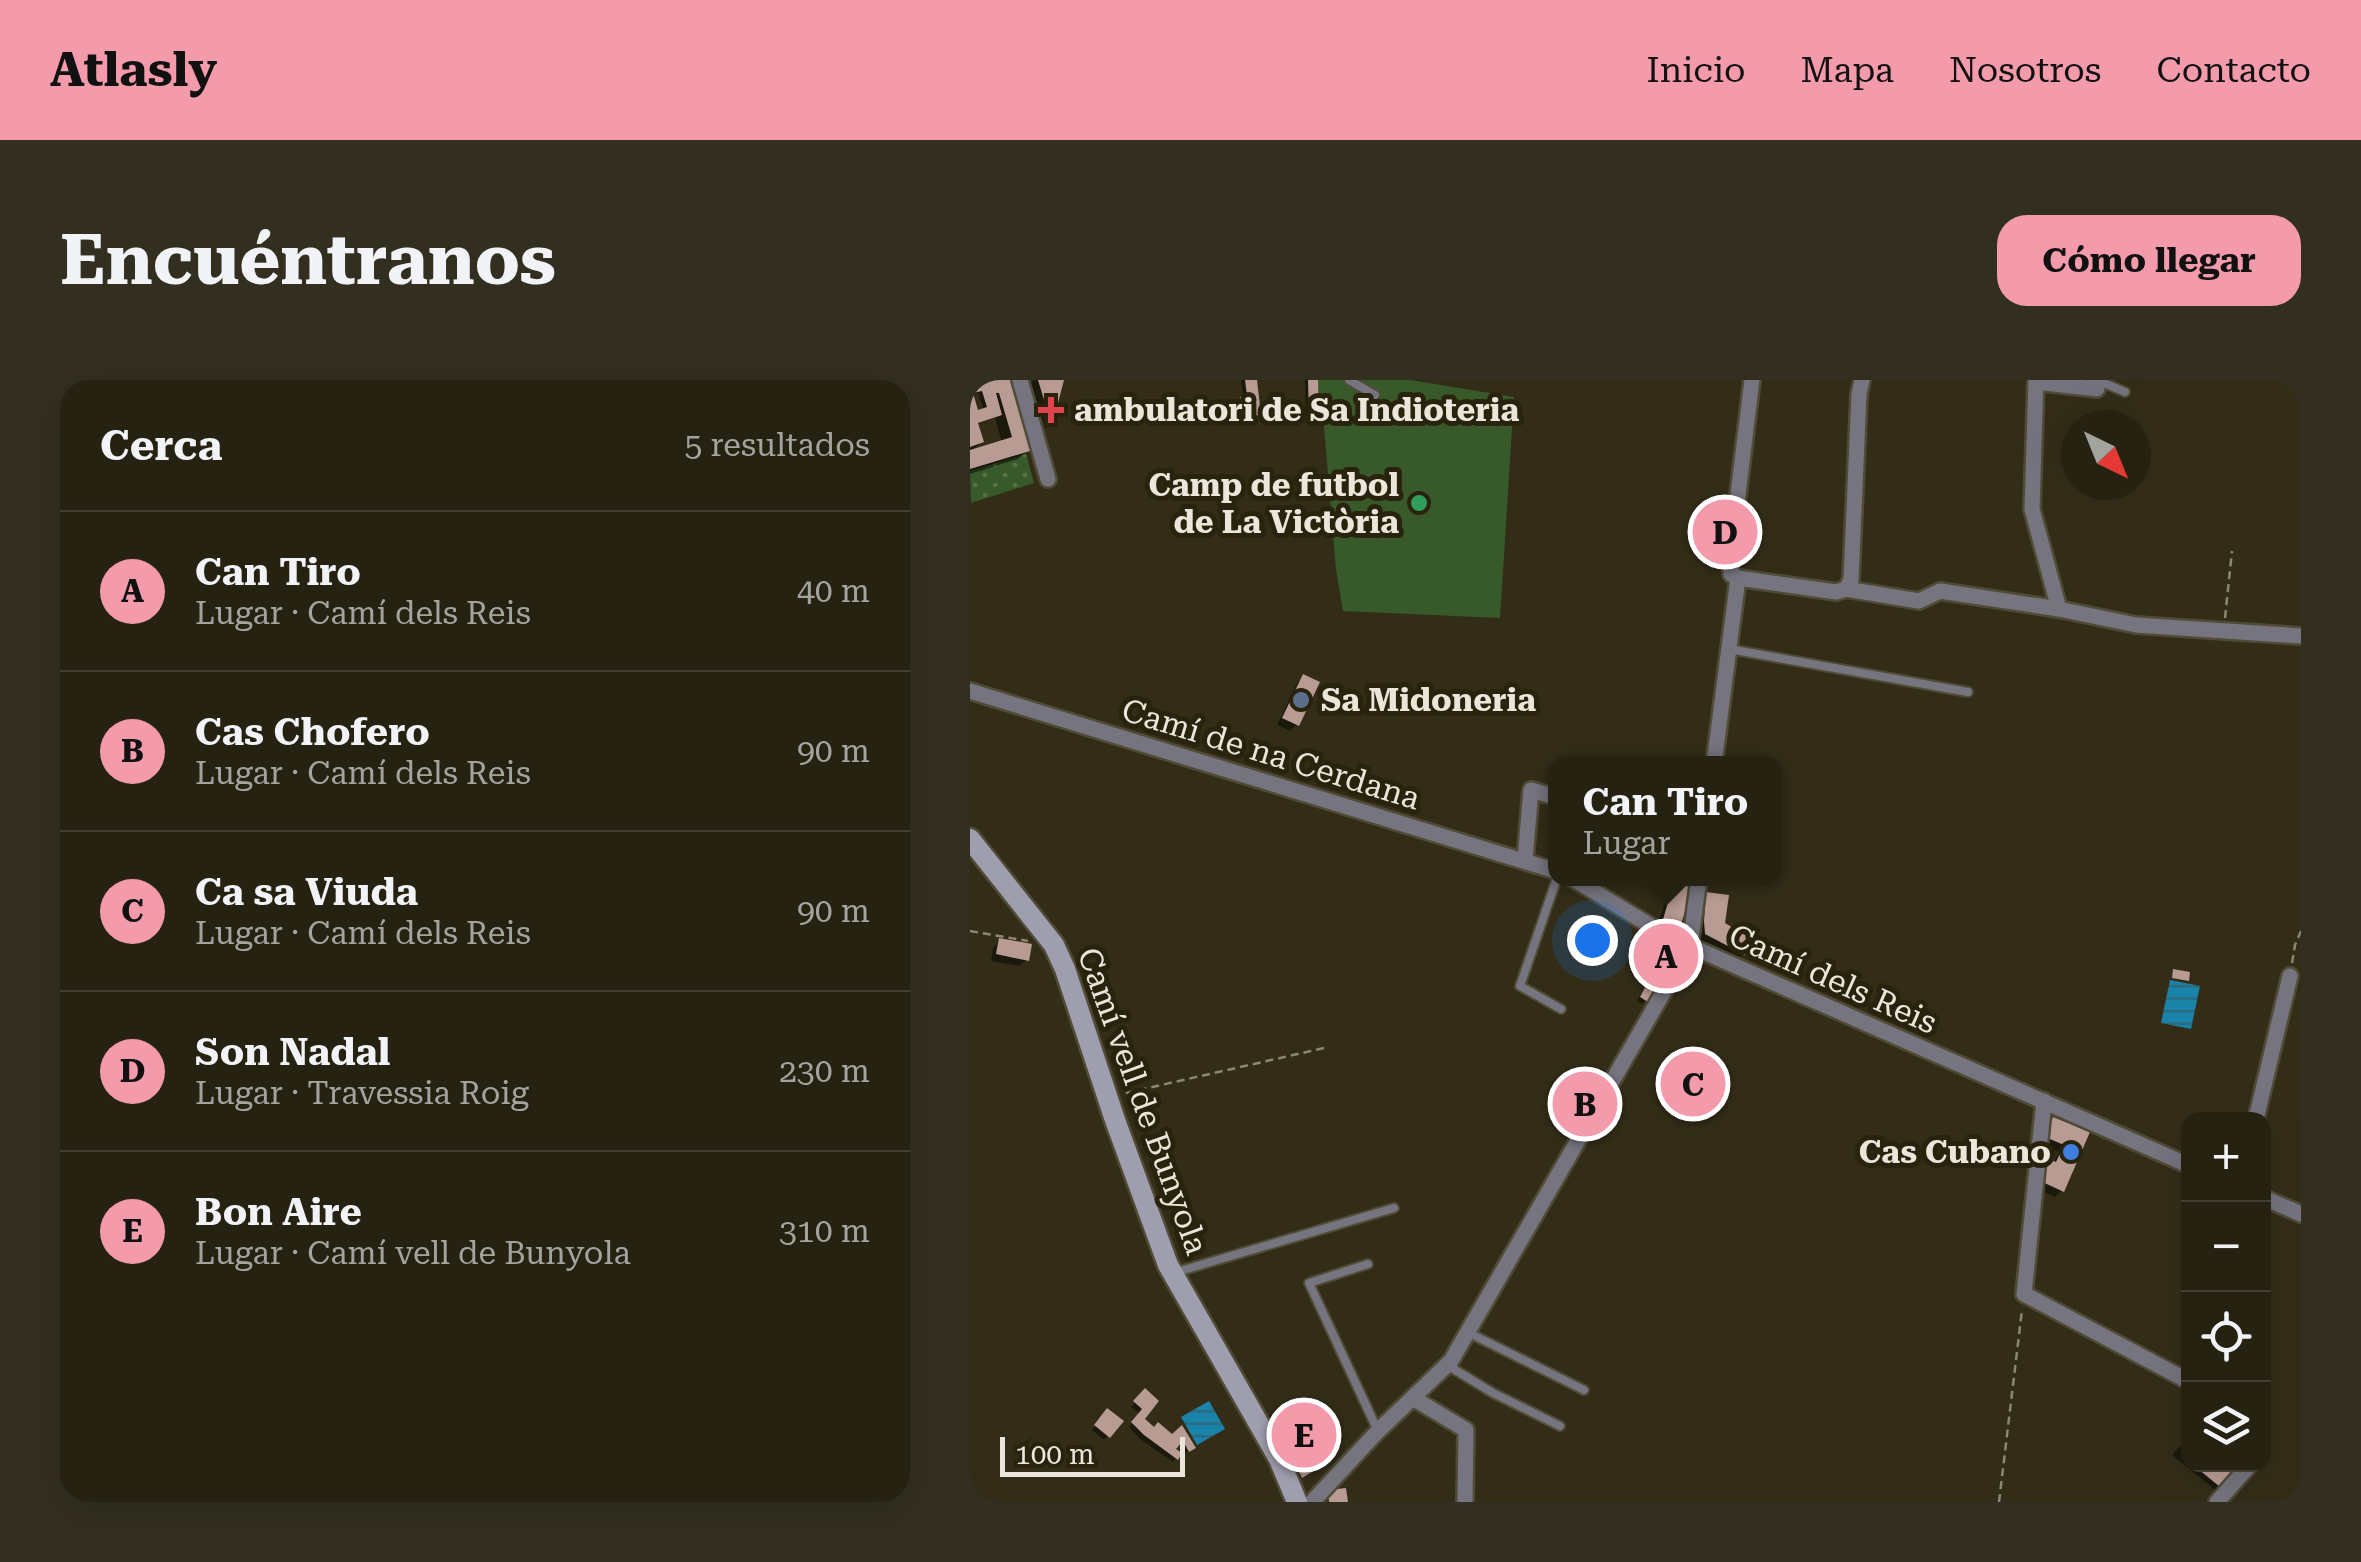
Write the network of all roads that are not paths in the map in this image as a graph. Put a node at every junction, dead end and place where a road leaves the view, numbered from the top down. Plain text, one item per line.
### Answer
1 (1020, 380) edge
2 (1349, 380) edge
3 (1752, 380) edge
4 (1862, 380) edge
5 (2097, 380) edge
6 (2036, 381) edge
7 (2124, 392) dead end
8 (1375, 395) dead end
9 (1048, 479) dead end
10 (1738, 578) junction
11 (1846, 589) junction
12 (2059, 608) junction
13 (2301, 636) edge
14 (1728, 649) junction
15 (970, 692) edge
16 (1968, 692) dead end
17 (1715, 756) edge
18 (1548, 795) edge
19 (970, 839) edge
20 (1525, 860) junction
21 (1548, 868) edge
22 (1554, 886) edge
23 (1585, 886) edge
24 (1698, 886) edge
25 (1690, 946) junction
26 (2290, 976) road end
27 (1561, 1010) dead end
28 (2044, 1102) junction
29 (2258, 1112) edge
30 (2181, 1162) edge
31 (2271, 1201) edge
32 (1394, 1208) dead end
33 (2301, 1214) edge
34 (1368, 1264) dead end
35 (1173, 1273) junction
36 (1467, 1332) junction
37 (1446, 1365) junction
38 (2181, 1377) edge
39 (1584, 1390) dead end
40 (1413, 1398) junction
41 (1560, 1426) dead end
42 (1378, 1432) junction
43 (2243, 1472) edge
44 (1298, 1502) edge
45 (1312, 1502) edge
46 (1465, 1502) edge
47 (2217, 1502) edge

1 - 9 street
2 - 8 lane
3 - 10 street
4 - 11 street
5 - 6 street
5 - 7 lane
6 - 12 street
10 - 11 street
10 - 14 street
11 - 12 street
12 - 13 street
14 - 16 lane
14 - 17 street
15 - 20 street, Camí de na Cerdana
18 - 20 street
19 - 35 street, Camí vell de Bunyola
20 - 21 street, Camí de na Cerdana
22 - 27 lane
23 - 25 street
24 - 25 street
25 - 28 street, Camí dels Reis
25 - 36 street, Camí dels Reis
26 - 29 street
28 - 30 street, Camí dels Reis
28 - 38 street
31 - 33 street
32 - 35 lane
34 - 42 lane
35 - 44 street, Camí vell de Bunyola
36 - 37 street, Camí dels Reis
36 - 39 lane
37 - 40 street, Camí dels Reis
37 - 41 lane
40 - 42 street, Camí dels Reis
40 - 46 street
42 - 45 street, Camí dels Reis
43 - 47 street

